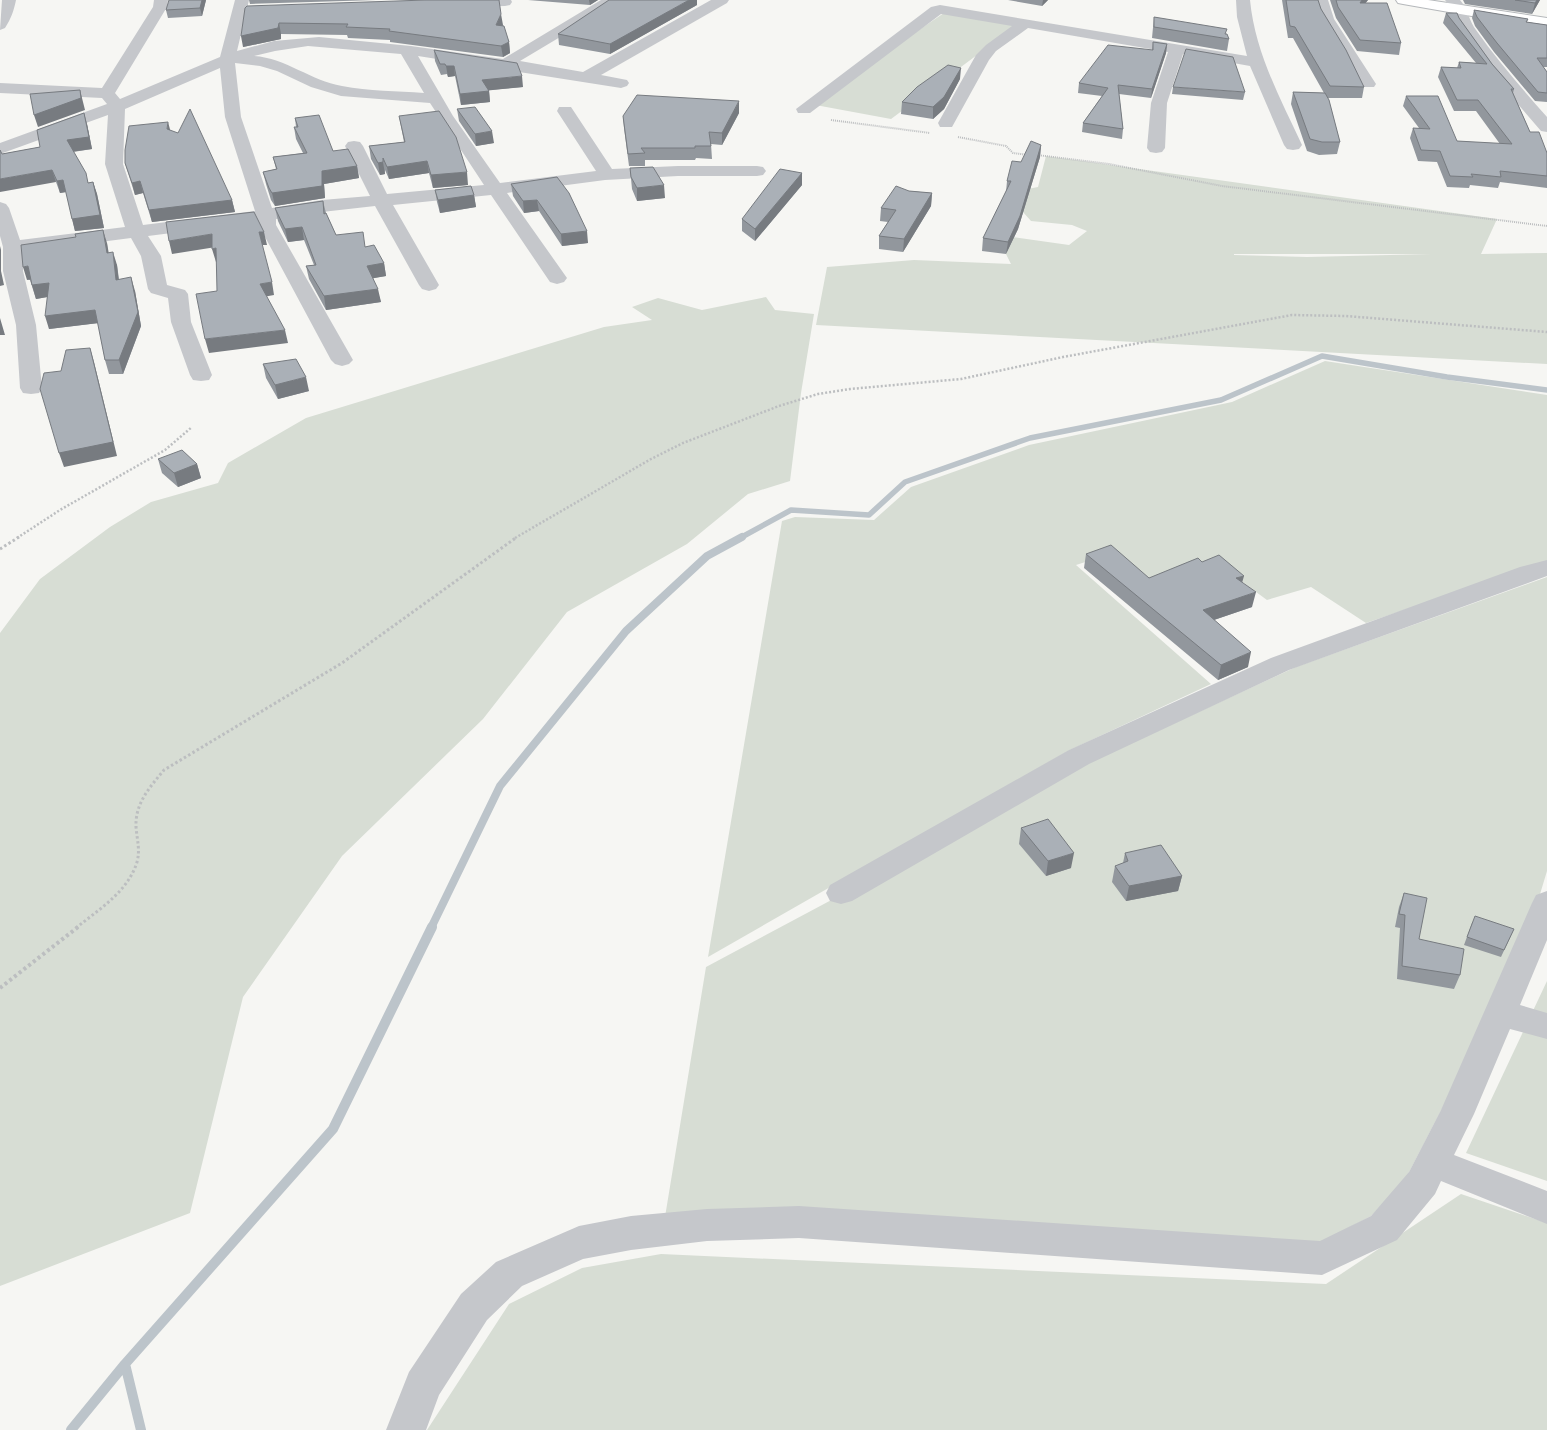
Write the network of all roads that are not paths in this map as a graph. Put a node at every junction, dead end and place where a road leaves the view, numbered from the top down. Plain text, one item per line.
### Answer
1 (9, 0) edge
2 (161, 0) edge
3 (504, 0) edge
4 (612, 0) edge
5 (722, 0) edge
6 (1243, 0) edge
7 (1321, 0) edge
8 (1403, 0) edge
9 (978, 1) dead end
10 (447, 3) edge
11 (241, 5) edge
12 (1456, 5) edge
13 (259, 10) edge
14 (963, 12) junction
15 (1026, 22) junction
16 (1547, 23) edge
17 (0, 24) edge
18 (1177, 49) junction
19 (407, 50) junction
20 (227, 59) junction
21 (1257, 62) junction
22 (505, 64) junction
23 (585, 77) junction
24 (621, 83) dead end
25 (1368, 84) dead end
26 (0, 88) edge
27 (112, 99) junction
28 (435, 99) junction
29 (804, 109) dead end
30 (565, 111) dead end
31 (946, 123) dead end
32 (1547, 127) edge
33 (1293, 145) dead end
34 (354, 146) dead end
35 (1156, 148) dead end
36 (0, 149) edge
37 (757, 171) dead end
38 (605, 175) junction
39 (496, 188) junction
40 (381, 200) junction
41 (0, 208) edge
42 (266, 215) junction
43 (136, 231) junction
44 (13, 247) junction
45 (557, 278) dead end
46 (429, 284) dead end
47 (8, 291) edge
48 (342, 360) dead end
49 (201, 375) dead end
50 (31, 388) dead end
51 (1547, 568) edge
52 (842, 893) dead end
53 (1547, 903) edge
54 (1500, 1013) junction
55 (1547, 1026) edge
56 (1433, 1162) junction
57 (1547, 1208) edge
58 (406, 1430) edge

1 - 17 street
2 - 27 street
3 - 10 street
4 - 22 street
5 - 23 street
6 - 21 street
7 - 25 street
8 - 12 highway
9 - 14 street
11 - 13 street
11 - 20 street
12 - 16 highway
12 - 32 street
14 - 15 street
14 - 29 street
15 - 18 street
15 - 31 street
18 - 21 street
18 - 35 street
19 - 20 street
19 - 22 street
19 - 28 street
20 - 27 street
20 - 28 street
20 - 42 street
21 - 33 street
22 - 23 street
23 - 24 street
26 - 27 street
27 - 36 street
27 - 43 street
28 - 39 street
30 - 38 street
34 - 40 street
37 - 38 street
38 - 39 street
39 - 40 street
39 - 45 street
40 - 42 street
40 - 46 street
41 - 44 street
42 - 43 street
42 - 48 street
43 - 44 street
43 - 49 street
44 - 47 street
47 - 50 street
51 - 52 street
53 - 54 street
54 - 55 street
54 - 56 street
56 - 57 street
56 - 58 street

